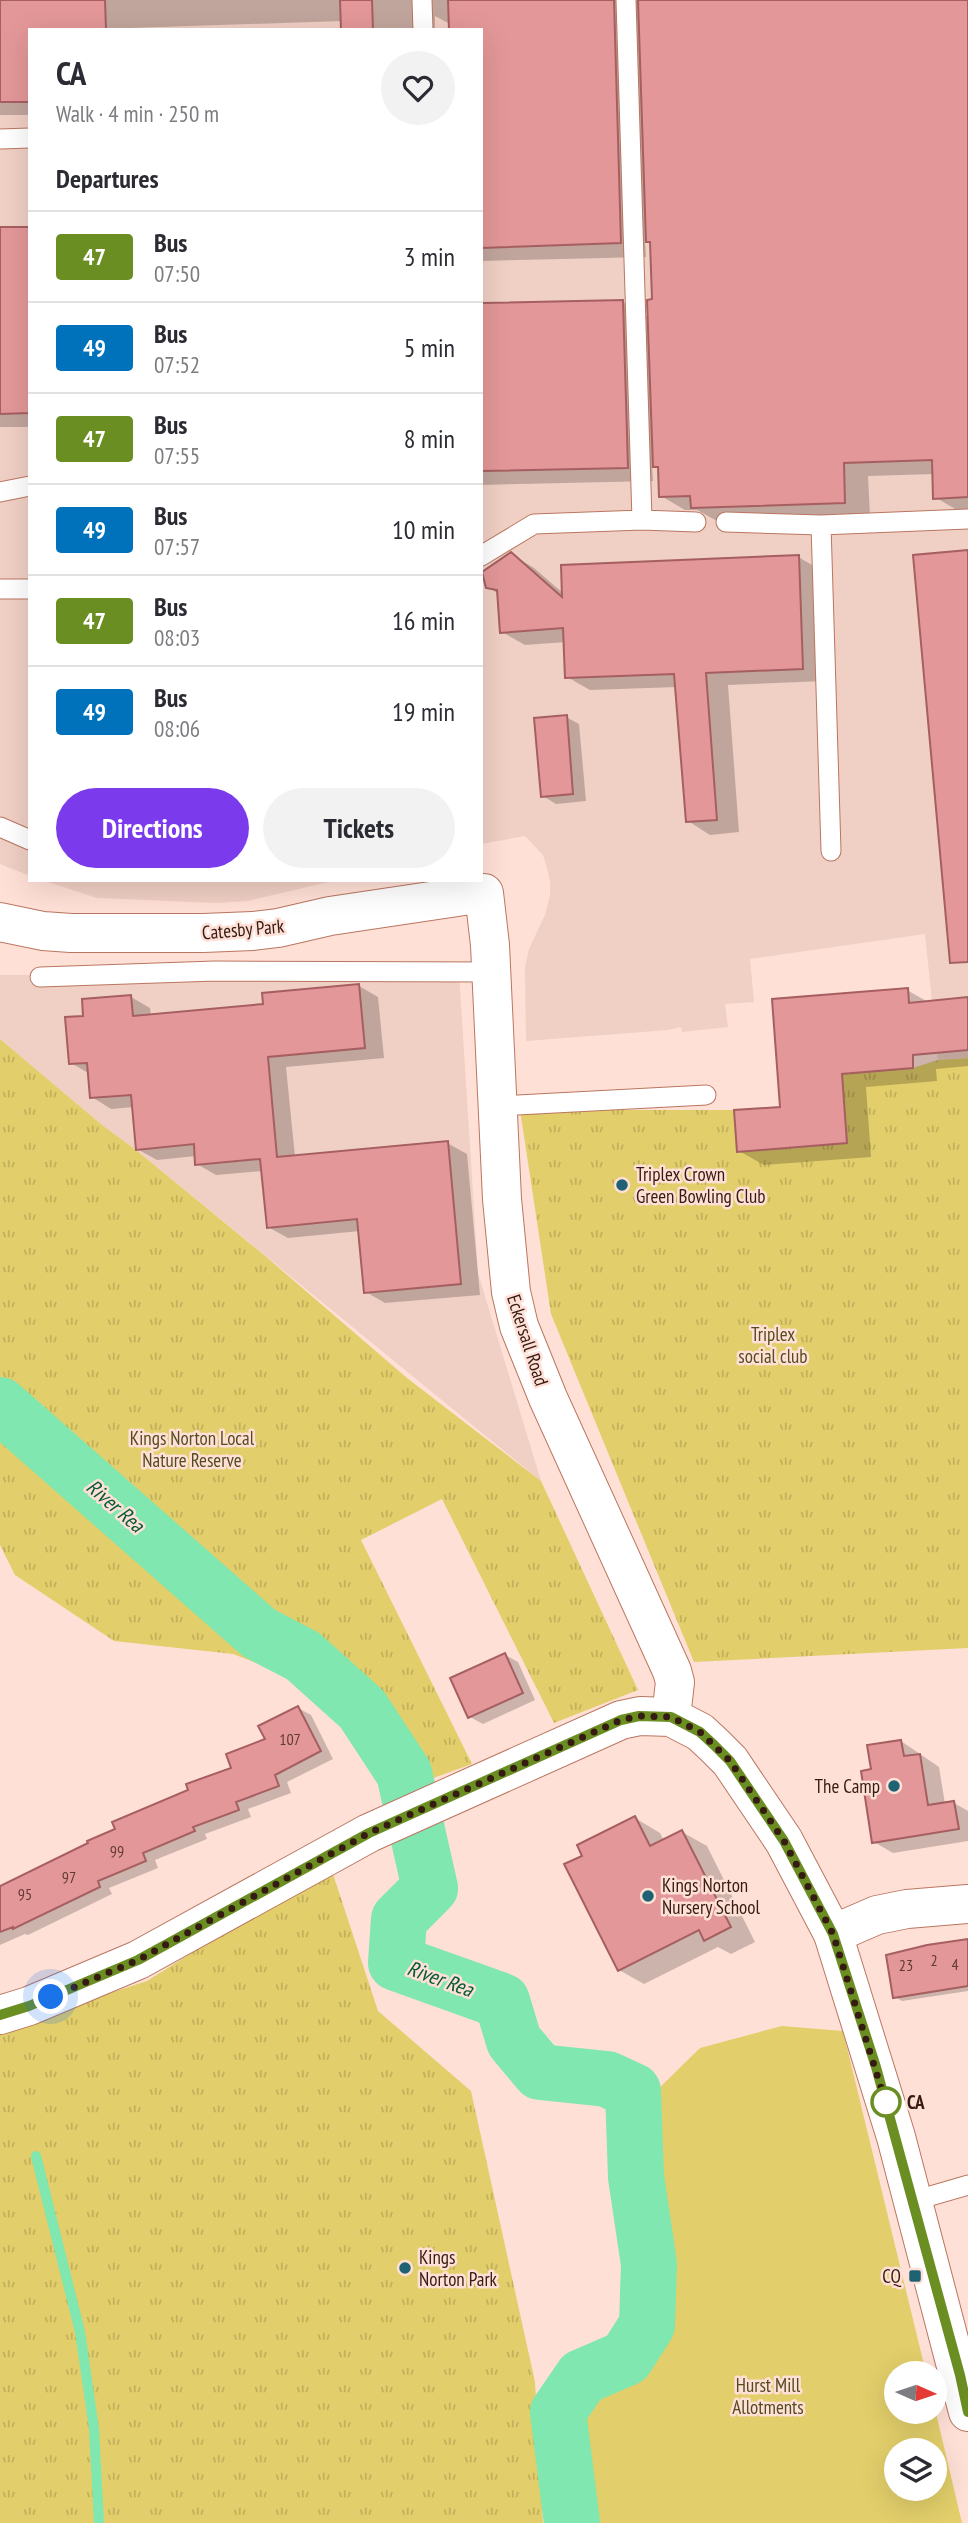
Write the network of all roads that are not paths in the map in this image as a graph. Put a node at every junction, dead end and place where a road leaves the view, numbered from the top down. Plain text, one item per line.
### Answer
1 (422, 0) edge
2 (625, 0) edge
3 (423, 28) edge
4 (28, 138) edge
5 (0, 139) edge
6 (28, 486) edge
7 (0, 492) edge
8 (968, 519) edge
9 (642, 520) junction
10 (696, 522) dead end
11 (726, 522) dead end
12 (821, 525) junction
13 (483, 555) edge
14 (0, 589) edge
15 (28, 589) edge
16 (0, 827) edge
17 (28, 839) edge
18 (831, 851) dead end
19 (482, 886) edge
20 (0, 922) edge
21 (491, 972) junction
22 (40, 977) dead end
23 (706, 1095) dead end
24 (498, 1106) junction
25 (671, 1717) junction
26 (968, 1904) edge
27 (833, 1934) junction
28 (0, 2015) edge
29 (968, 2185) edge
30 (913, 2201) junction
31 (968, 2412) edge

1 - 3 lane
2 - 9 lane
4 - 5 lane
6 - 7 lane
8 - 12 lane
9 - 10 lane
9 - 13 lane
11 - 12 lane
12 - 18 lane
14 - 15 lane
16 - 17 lane
19 - 20 street, Catesby Park
19 - 21 street, Eckersall Road
21 - 22 lane
21 - 24 street, Eckersall Road
23 - 24 lane
24 - 25 street, Eckersall Road
25 - 27 street
25 - 28 street
26 - 27 street
27 - 30 street
29 - 30 lane
30 - 31 street

